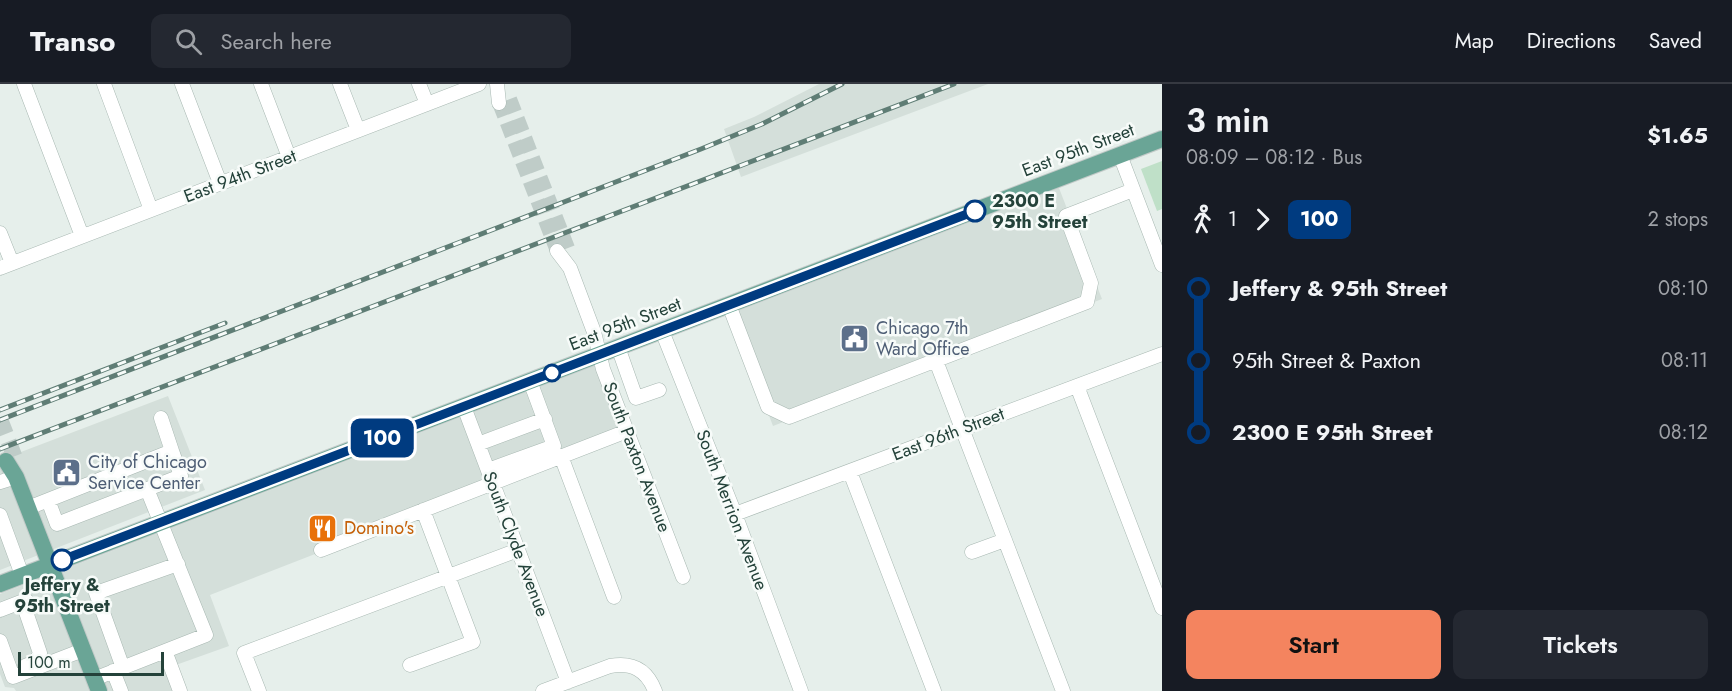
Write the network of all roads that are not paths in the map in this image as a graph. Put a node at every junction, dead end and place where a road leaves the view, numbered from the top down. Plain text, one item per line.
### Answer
1 (24, 84) edge
2 (104, 84) edge
3 (182, 84) edge
4 (261, 84) edge
5 (340, 84) edge
6 (419, 84) edge
7 (479, 84) edge
8 (498, 84) edge
9 (505, 101) tunnel mouth
10 (427, 104) junction
11 (358, 130) junction
12 (1162, 139) edge
13 (1120, 155) junction
14 (290, 157) junction
15 (220, 183) junction
16 (1133, 190) junction
17 (151, 210) junction
18 (0, 233) edge
19 (82, 236) junction
20 (563, 250) tunnel mouth
21 (1162, 265) edge
22 (6, 266) edge
23 (729, 305) junction
24 (662, 331) junction
25 (618, 348) junction
26 (1162, 354) edge
27 (599, 355) junction
28 (936, 361) junction
29 (530, 381) junction
30 (1077, 386) junction
31 (659, 390) dead end
32 (464, 406) junction
33 (161, 418) dead end
34 (545, 419) junction
35 (962, 429) junction
36 (627, 431) junction
37 (478, 444) junction
38 (172, 451) junction
39 (561, 456) junction
40 (10, 460) tunnel mouth
41 (850, 472) junction
42 (16, 477) junction
43 (490, 477) junction
44 (0, 482) edge
45 (147, 489) junction
46 (48, 500) junction
47 (28, 508) junction
48 (423, 510) junction
49 (735, 514) junction
50 (0, 515) edge
51 (162, 522) junction
52 (4, 540) edge
53 (1005, 540) junction
54 (518, 549) junction
55 (321, 550) dead end
56 (972, 552) dead end
57 (178, 564) junction
58 (50, 565) junction
59 (22, 575) junction
60 (448, 576) junction
61 (683, 577) dead end
62 (0, 584) edge
63 (614, 597) dead end
64 (29, 603) junction
65 (1162, 608) edge
66 (0, 610) edge
67 (2, 645) edge
68 (83, 650) junction
69 (165, 651) junction
70 (52, 662) junction
71 (410, 665) dead end
72 (118, 670) junction
73 (568, 682) junction
74 (96, 685) edge
75 (121, 691) edge
76 (180, 691) edge
77 (259, 691) edge
78 (543, 691) edge
79 (655, 691) edge
80 (801, 691) edge
81 (934, 691) edge
82 (1063, 691) edge

1 - 19 street
2 - 17 street
3 - 15 street
4 - 14 street
5 - 11 street
6 - 10 street
7 - 10 street, East 94th Street
8 - 9 street
10 - 11 street, East 94th Street
11 - 14 street, East 94th Street
12 - 13 main road, East 95th Street
13 - 16 street
13 - 23 main road, East 95th Street
14 - 15 street, East 94th Street
15 - 17 street, East 94th Street
16 - 21 street
16 - 28 street
17 - 19 street, East 94th Street
18 - 22 street
19 - 22 street, East 94th Street
20 - 27 street, South Paxton Avenue
23 - 24 main road, East 95th Street
23 - 28 street
24 - 25 main road, East 95th Street
24 - 49 street, South Merrion Avenue
25 - 27 main road, East 95th Street
25 - 31 street
26 - 30 street, East 96th Street
27 - 29 main road, East 95th Street
27 - 36 street, South Paxton Avenue
28 - 35 street
29 - 32 main road, East 95th Street
29 - 34 street
30 - 35 street, East 96th Street
30 - 65 street
32 - 37 street, South Clyde Avenue
32 - 51 main road, East 95th Street
33 - 38 street
34 - 37 street
34 - 43 street
35 - 41 street, East 96th Street
35 - 53 street
36 - 39 street
36 - 61 street, South Paxton Avenue
37 - 43 street, South Clyde Avenue
38 - 45 street
38 - 46 street
39 - 43 street
39 - 63 street
40 - 42 main road
41 - 49 street, East 96th Street
41 - 81 street
42 - 44 street
42 - 47 main road
43 - 48 street
43 - 54 street, South Clyde Avenue
45 - 46 street
45 - 51 street
46 - 47 street
47 - 58 main road
48 - 55 street
48 - 60 street
49 - 80 street, South Merrion Avenue
50 - 52 street
51 - 57 street
51 - 58 main road, East 95th Street
52 - 59 street
53 - 56 street
53 - 82 street
54 - 60 street
54 - 73 street, South Clyde Avenue
57 - 69 street
57 - 72 street
58 - 59 main road, East 95th Street
58 - 68 main road
59 - 62 main road, East 95th Street
60 - 71 street
60 - 77 street
64 - 66 street
64 - 67 street
64 - 70 street
67 - 70 street
68 - 70 street
68 - 74 main road
69 - 72 street
69 - 76 street
72 - 74 street
72 - 75 street
73 - 78 street
73 - 79 street

